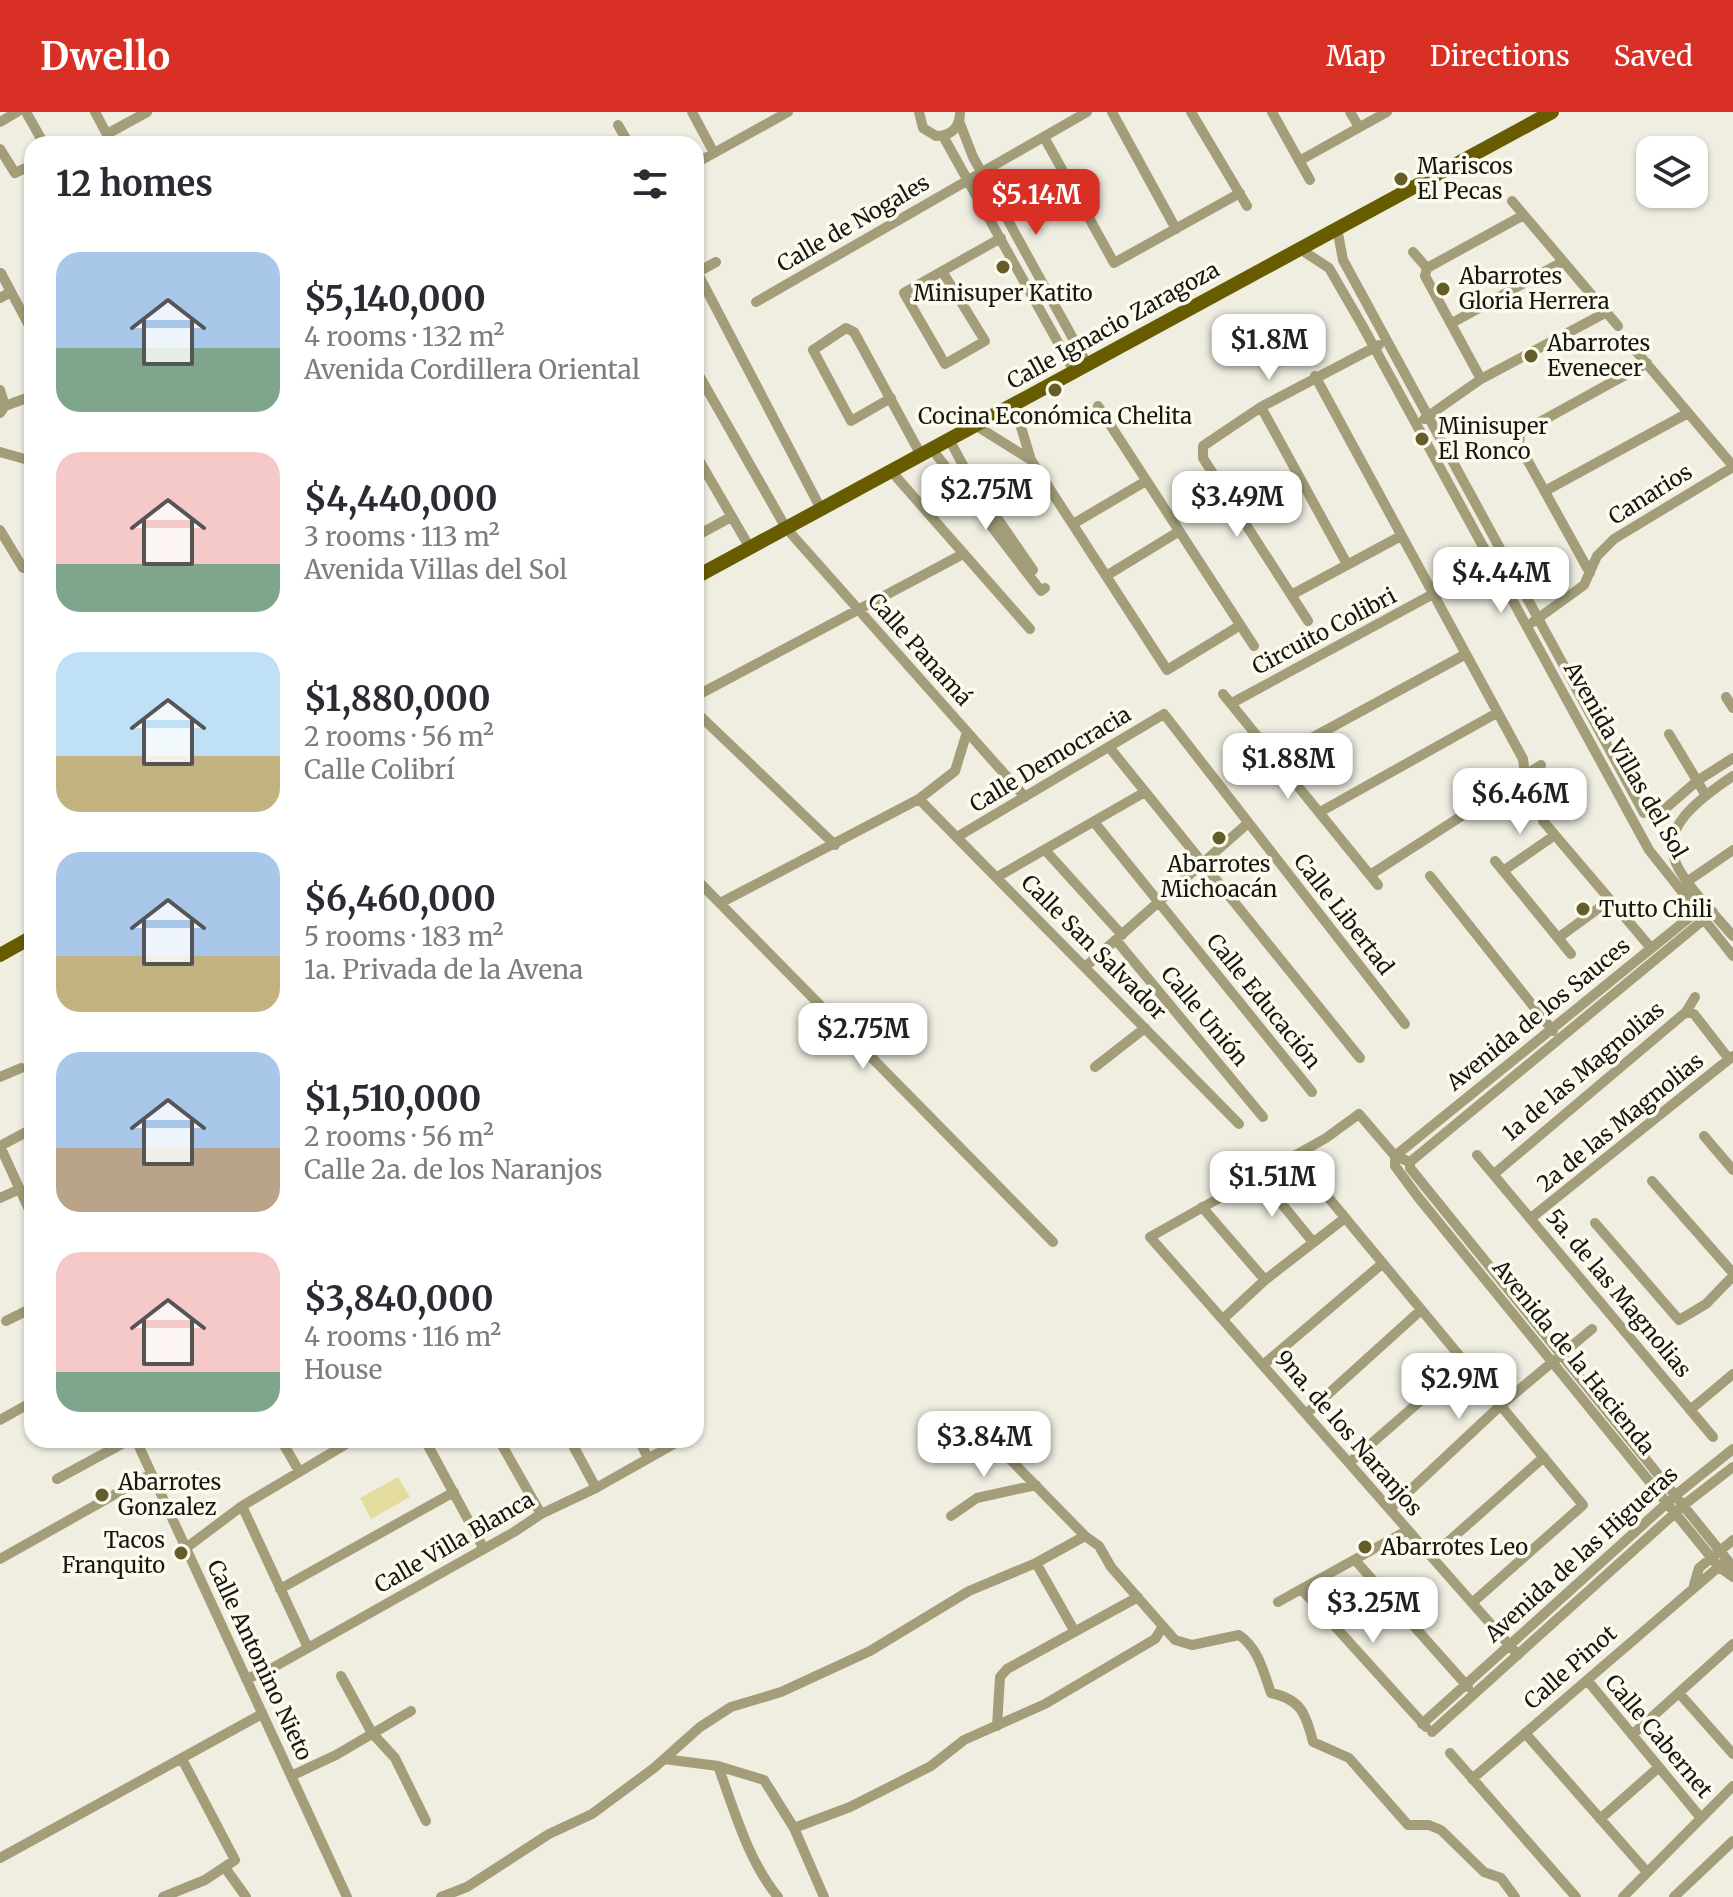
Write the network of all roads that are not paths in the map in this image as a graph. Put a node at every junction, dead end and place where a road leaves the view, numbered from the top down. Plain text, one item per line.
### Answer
1 (17, 112) edge
2 (26, 112) edge
3 (95, 112) edge
4 (147, 112) edge
5 (692, 112) edge
6 (788, 112) edge
7 (919, 112) edge
8 (1087, 112) edge
9 (1112, 112) edge
10 (1191, 112) edge
11 (1272, 112) edge
12 (1350, 112) edge
13 (1387, 112) edge
14 (1552, 112) edge
15 (960, 116) edge
16 (0, 122) edge
17 (618, 125) dead end
18 (1359, 127) junction
19 (40, 136) edge
20 (107, 136) edge
21 (113, 136) edge
22 (622, 136) edge
23 (943, 136) junction
24 (1044, 137) junction
25 (0, 149) edge
26 (714, 153) junction
27 (704, 159) edge
28 (1299, 161) junction
29 (24, 169) edge
30 (981, 173) junction
31 (969, 180) junction
32 (1310, 180) dead end
33 (1240, 193) junction
34 (1512, 201) dead end
35 (1247, 206) dead end
36 (1524, 215) junction
37 (1337, 228) junction
38 (1176, 229) junction
39 (1001, 238) junction
40 (1300, 249) junction
41 (1413, 252) dead end
42 (1343, 260) junction
43 (716, 262) dead end
44 (1562, 262) junction
45 (704, 268) edge
46 (1329, 268) junction
47 (1427, 268) junction
48 (942, 271) junction
49 (1, 273) edge
50 (704, 287) edge
51 (11, 292) junction
52 (0, 298) edge
53 (1052, 301) junction
54 (756, 302) dead end
55 (1038, 308) junction
56 (1605, 313) junction
57 (24, 316) edge
58 (1452, 323) junction
59 (1618, 326) dead end
60 (1386, 340) junction
61 (1630, 344) dead end
62 (1375, 347) junction
63 (1647, 363) junction
64 (1080, 368) junction
65 (1315, 376) junction
66 (1481, 379) junction
67 (704, 384) edge
68 (0, 390) edge
69 (891, 398) junction
70 (24, 400) edge
71 (1014, 404) junction
72 (1098, 406) dead end
73 (1261, 407) junction
74 (3, 409) edge
75 (1688, 413) junction
76 (1427, 417) junction
77 (1416, 424) junction
78 (975, 425) junction
79 (949, 439) junction
80 (0, 452) edge
81 (926, 452) junction
82 (24, 459) edge
83 (1031, 460) junction
84 (1733, 466) edge
85 (704, 469) edge
86 (891, 471) junction
87 (971, 480) junction
88 (1146, 481) junction
89 (961, 487) junction
90 (1545, 491) junction
91 (821, 509) junction
92 (731, 517) junction
93 (1073, 524) junction
94 (786, 528) junction
95 (0, 530) edge
96 (704, 532) edge
97 (1178, 532) junction
98 (1401, 536) junction
99 (750, 548) junction
100 (963, 554) junction
101 (1504, 557) junction
102 (1492, 563) junction
103 (1347, 564) junction
104 (23, 568) dead end
105 (704, 573) edge
106 (1590, 573) junction
107 (1106, 576) junction
108 (1293, 594) junction
109 (1435, 595) junction
110 (859, 611) junction
111 (1538, 619) junction
112 (1308, 621) dead end
113 (1526, 625) junction
114 (1239, 626) junction
115 (1030, 629) dead end
116 (1254, 646) dead end
117 (1466, 654) junction
118 (704, 692) edge
119 (1223, 694) dead end
120 (1726, 697) dead end
121 (1232, 703) junction
122 (1733, 708) edge
123 (1164, 714) joint
124 (1495, 714) junction
125 (704, 720) edge
126 (967, 732) junction
127 (1669, 734) dead end
128 (1109, 747) junction
129 (1605, 754) junction
130 (1275, 758) junction
131 (1733, 758) edge
132 (1541, 765) dead end
133 (1525, 774) junction
134 (1733, 776) edge
135 (1697, 781) junction
136 (1145, 792) junction
137 (1705, 794) junction
138 (1025, 797) junction
139 (919, 799) junction
140 (1320, 812) junction
141 (1644, 813) junction
142 (1543, 821) dead end
143 (1094, 822) junction
144 (1248, 823) junction
145 (1635, 823) junction
146 (1555, 835) junction
147 (957, 837) junction
148 (835, 845) junction
149 (1045, 850) junction
150 (1733, 850) edge
151 (1495, 861) dead end
152 (1203, 864) junction
153 (1503, 871) junction
154 (1370, 875) junction
155 (1430, 876) dead end
156 (997, 877) junction
157 (1688, 881) junction
158 (1378, 885) dead end
159 (704, 886) edge
160 (1610, 900) junction
161 (722, 902) junction
162 (1159, 902) junction
163 (1705, 912) junction
164 (1731, 930) edge
165 (1119, 938) junction
166 (1558, 938) junction
167 (24, 942) edge
168 (1651, 948) junction
169 (1571, 954) dead end
170 (0, 955) edge
171 (1733, 956) edge
172 (1085, 967) junction
173 (1695, 997) dead end
174 (1686, 1012) junction
175 (1405, 1024) dead end
176 (1145, 1028) junction
177 (1551, 1028) junction
178 (1559, 1038) junction
179 (1360, 1058) dead end
180 (1731, 1058) edge
181 (1095, 1067) dead end
182 (21, 1068) dead end
183 (0, 1077) edge
184 (1312, 1092) dead end
185 (1263, 1117) dead end
186 (1239, 1124) dead end
187 (24, 1135) edge
188 (1704, 1136) dead end
189 (1, 1148) edge
190 (1477, 1155) dead end
191 (1294, 1156) junction
192 (1395, 1156) junction
193 (1410, 1162) junction
194 (1733, 1170) edge
195 (1494, 1174) junction
196 (1258, 1175) junction
197 (1652, 1181) dead end
198 (20, 1189) junction
199 (0, 1198) edge
200 (24, 1198) edge
201 (1202, 1207) junction
202 (1345, 1218) junction
203 (1531, 1218) junction
204 (1595, 1223) dead end
205 (1053, 1242) dead end
206 (1313, 1242) junction
207 (1383, 1263) junction
208 (1733, 1275) edge
209 (1265, 1280) junction
210 (1421, 1310) junction
211 (24, 1312) edge
212 (1223, 1319) junction
213 (6, 1321) dead end
214 (1592, 1329) dead end
215 (1561, 1352) junction
216 (1552, 1360) junction
217 (1465, 1362) junction
218 (1263, 1365) junction
219 (1733, 1374) edge
220 (1501, 1405) junction
221 (24, 1406) edge
222 (1690, 1410) junction
223 (1306, 1414) junction
224 (0, 1420) edge
225 (1713, 1437) dead end
226 (114, 1448) edge
227 (140, 1448) edge
228 (286, 1448) edge
229 (339, 1448) edge
230 (429, 1448) edge
231 (504, 1448) edge
232 (574, 1448) edge
233 (643, 1448) edge
234 (666, 1448) edge
235 (1733, 1449) edge
236 (1004, 1453) dead end
237 (1544, 1457) junction
238 (648, 1458) junction
239 (1349, 1463) junction
240 (1733, 1467) edge
241 (299, 1471) junction
242 (151, 1474) junction
243 (57, 1479) dead end
244 (1036, 1485) junction
245 (596, 1488) junction
246 (454, 1492) junction
247 (1677, 1494) junction
248 (1667, 1503) junction
249 (1685, 1504) junction
250 (242, 1506) junction
251 (1390, 1509) junction
252 (1676, 1513) junction
253 (541, 1514) junction
254 (951, 1516) dead end
255 (1408, 1530) junction
256 (1085, 1536) junction
257 (1733, 1540) edge
258 (186, 1548) junction
259 (1721, 1548) junction
260 (484, 1549) junction
261 (1432, 1556) junction
262 (1711, 1556) junction
263 (0, 1559) edge
264 (1355, 1560) junction
265 (1732, 1560) edge
266 (1036, 1563) junction
267 (1719, 1567) junction
268 (1733, 1577) edge
269 (1694, 1585) junction
270 (280, 1589) junction
271 (1302, 1590) junction
272 (1138, 1597) junction
273 (1278, 1602) dead end
274 (1472, 1603) junction
275 (1162, 1628) junction
276 (1075, 1632) junction
277 (1510, 1645) junction
278 (1733, 1645) edge
279 (308, 1648) junction
280 (1518, 1655) junction
281 (341, 1676) dead end
282 (246, 1679) junction
283 (1587, 1680) junction
284 (1466, 1684) junction
285 (1679, 1693) junction
286 (1474, 1695) junction
287 (411, 1711) dead end
288 (262, 1714) junction
289 (1422, 1724) junction
290 (997, 1726) junction
291 (372, 1733) junction
292 (1525, 1733) junction
293 (1632, 1735) junction
294 (1450, 1753) dead end
295 (1733, 1754) edge
296 (182, 1759) junction
297 (664, 1759) junction
298 (718, 1766) junction
299 (1659, 1767) junction
300 (291, 1776) junction
301 (1472, 1779) junction
302 (1733, 1786) edge
303 (1701, 1818) junction
304 (1600, 1819) junction
305 (426, 1821) dead end
306 (794, 1828) junction
307 (1733, 1841) edge
308 (0, 1858) edge
309 (226, 1869) junction
310 (1647, 1872) junction
311 (163, 1897) edge
312 (246, 1897) edge
313 (347, 1897) edge
314 (441, 1897) edge
315 (778, 1897) edge
316 (824, 1897) edge
317 (1515, 1897) edge
318 (1576, 1897) edge
319 (1623, 1897) edge
320 (1674, 1897) edge

1 - 16 street
2 - 19 street
3 - 20 street
4 - 21 street
5 - 26 street
6 - 26 street
7 - 23 street
8 - 24 street, Calle de Nogales
9 - 38 street
10 - 33 street
11 - 28 street
12 - 18 street
13 - 18 street
14 - 37 main road, Calle Ignacio Zaragoza
15 - 23 street
15 - 30 street
17 - 22 street
18 - 28 street
23 - 31 street
24 - 30 street, Calle de Nogales
24 - 38 street
25 - 29 street
26 - 27 street
28 - 32 street
30 - 31 street, Calle de Nogales
30 - 53 street
31 - 39 street
31 - 54 street, Calle de Nogales
33 - 35 street
33 - 38 street
34 - 36 street
36 - 44 street
36 - 47 street
37 - 40 main road, Calle Ignacio Zaragoza
37 - 42 street, Avenida Villas del Sol
39 - 48 street
39 - 55 street
40 - 46 street, Avenida Villas del Sol
40 - 64 main road, Calle Ignacio Zaragoza
41 - 47 street
42 - 46 street
42 - 60 street, Avenida Villas del Sol
43 - 45 street
44 - 56 street
44 - 58 street
46 - 62 street, Avenida Villas del Sol
47 - 58 street
48 - 48 street
49 - 51 street
50 - 91 street
51 - 52 street
51 - 57 street
53 - 55 street
53 - 64 street
55 - 64 street
56 - 59 street
56 - 66 street
58 - 66 street
60 - 62 street
60 - 76 street, Avenida Villas del Sol
61 - 63 street
62 - 65 street
62 - 77 street, Avenida Villas del Sol
63 - 75 street
63 - 90 street
64 - 71 main road, Calle Ignacio Zaragoza
65 - 73 street
65 - 98 street
66 - 76 street
67 - 94 street, Calle Panamá
68 - 74 street
69 - 69 street
69 - 81 street
70 - 74 street
71 - 78 main road, Calle Ignacio Zaragoza
71 - 83 street
72 - 88 street
73 - 103 street
73 - 108 street
75 - 84 street
75 - 90 street
76 - 77 street
76 - 101 street, Avenida Villas del Sol
77 - 102 street, Avenida Villas del Sol
78 - 79 main road, Calle Ignacio Zaragoza
78 - 83 street
79 - 81 main road, Calle Ignacio Zaragoza
79 - 87 street
80 - 82 street
81 - 86 main road, Calle Ignacio Zaragoza
81 - 89 street
83 - 93 street
84 - 106 street, Canarios
85 - 92 street
86 - 91 main road, Calle Ignacio Zaragoza
86 - 100 street
87 - 89 street
87 - 89 street
88 - 93 street
88 - 97 street
90 - 106 street
91 - 94 main road, Calle Ignacio Zaragoza
92 - 96 street
92 - 99 street
93 - 107 street
94 - 99 main road, Calle Ignacio Zaragoza
94 - 110 street, Calle Panamá
95 - 104 street
97 - 107 street
97 - 114 street
98 - 103 street
98 - 109 street
99 - 105 main road, Calle Ignacio Zaragoza
100 - 110 street
100 - 115 street
101 - 102 street, Circuito Colibri
101 - 111 street, Avenida Villas del Sol
102 - 109 street, Circuito Colibri
102 - 113 street, Avenida Villas del Sol
103 - 108 street
106 - 111 street, Canarios
107 - 114 street
108 - 112 street
109 - 117 street
109 - 121 street, Circuito Colibri
110 - 118 street
110 - 126 street, Calle Panamá
111 - 113 street, Canarios
111 - 129 street, Avenida Villas del Sol
113 - 129 street, Avenida Villas del Sol
114 - 116 street
117 - 124 street
117 - 130 street
119 - 121 street
120 - 122 street
121 - 130 street
123 - 128 street, Calle Democracia
123 - 144 street, Calle Libertad
124 - 133 street
124 - 140 street
125 - 148 street
126 - 138 street, Calle Panamá
126 - 139 street
127 - 135 street
128 - 136 street
128 - 138 street, Calle Democracia
129 - 141 street, Avenida Villas del Sol
129 - 145 street, Avenida Villas del Sol
130 - 140 street
131 - 135 street
132 - 133 street
133 - 154 street
134 - 137 street
135 - 137 street
135 - 141 street
136 - 143 street
136 - 152 street
137 - 157 street, Avenida Villas del Sol
138 - 147 street, Calle Democracia
139 - 147 street, Calle San Salvador
139 - 148 street
140 - 154 street
141 - 145 street
142 - 146 street
143 - 149 street
143 - 162 street, Calle Educación
144 - 152 street
144 - 175 street, Calle Libertad
145 - 163 street, Avenida Villas del Sol
146 - 153 street
146 - 160 street
147 - 156 street, Calle San Salvador
148 - 161 street
149 - 156 street
149 - 165 street, Calle Unión
150 - 157 street
151 - 153 street
152 - 162 street
152 - 179 street
153 - 166 street
154 - 158 street
155 - 177 street
156 - 172 street, Calle San Salvador
157 - 163 street, Avenida Villas del Sol
159 - 161 street
160 - 166 street
160 - 168 street
161 - 205 street
162 - 165 street
162 - 184 street, Calle Educación
163 - 164 street, Avenida Villas del Sol
163 - 168 street, Avenida de los Sauces
163 - 171 street, Avenida Villas del Sol
163 - 178 street, Avenida de los Sauces
165 - 172 street
165 - 185 street, Calle Unión
166 - 169 street
167 - 170 main road
168 - 177 street, Avenida de los Sauces
172 - 176 street, Calle San Salvador
173 - 174 street
174 - 180 street, 1a de las Magnolias
174 - 195 street, 1a de las Magnolias
176 - 181 street
176 - 186 street, Calle San Salvador
177 - 178 street
177 - 192 street, Avenida de los Sauces
178 - 193 street, Avenida de los Sauces
180 - 203 street, 2a de las Magnolias
182 - 183 street
187 - 189 street
188 - 194 street
189 - 198 street
190 - 195 street, 5a. de las Magnolias
191 - 192 street
191 - 196 street
191 - 202 street
192 - 193 street
192 - 216 street, Avenida de la Hacienda
193 - 215 street, Avenida de la Hacienda
195 - 203 street, 5a. de las Magnolias
196 - 201 street
196 - 206 street
197 - 208 street
198 - 199 street
198 - 200 street
201 - 209 street
201 - 212 street, 9na. de los Naranjos
202 - 206 street
202 - 207 street
203 - 222 street, 5a. de las Magnolias
204 - 208 street
206 - 209 street
207 - 210 street
207 - 218 street
209 - 212 street
210 - 217 street
210 - 223 street
211 - 213 street
212 - 218 street, 9na. de los Naranjos
214 - 215 street
215 - 216 street
215 - 247 street, Avenida de la Hacienda
216 - 220 street
216 - 248 street, Avenida de la Hacienda
217 - 220 street
217 - 239 street
218 - 223 street, 9na. de los Naranjos
219 - 222 street
220 - 237 street
220 - 251 street
221 - 224 street
222 - 225 street, 5a. de las Magnolias
223 - 239 street, 9na. de los Naranjos
226 - 243 street
227 - 242 street, Calle Antonino Nieto
228 - 241 street
229 - 241 street
230 - 246 street
231 - 253 street
232 - 245 street
233 - 238 street
234 - 238 street, Calle Villa Blanca
235 - 247 street, Avenida de las Higueras
236 - 244 street
237 - 261 street
237 - 274 street
238 - 245 street, Calle Villa Blanca
239 - 251 street, 9na. de los Naranjos
240 - 249 street, Avenida de las Higueras
241 - 250 street
242 - 258 street, Calle Antonino Nieto
242 - 263 street
244 - 254 street
244 - 256 street
245 - 253 street, Calle Villa Blanca
246 - 260 street
246 - 270 street
247 - 248 street, Avenida de las Higueras
247 - 249 street, Avenida de la Hacienda
248 - 252 street, Avenida de la Hacienda
248 - 277 street, Avenida de las Higueras
249 - 252 street, Avenida de las Higueras
249 - 259 street, Avenida de la Hacienda
250 - 258 street
250 - 270 street
251 - 255 street, 9na. de los Naranjos
252 - 262 street, Avenida de la Hacienda
252 - 280 street, Avenida de las Higueras
253 - 260 street, Calle Villa Blanca
255 - 261 street, 9na. de los Naranjos
255 - 264 street
256 - 266 street
256 - 272 street
257 - 259 street, Calle Pinot
258 - 282 street, Calle Antonino Nieto
259 - 262 street, Calle Pinot
259 - 265 street, Avenida de la Hacienda
260 - 279 street, Calle Villa Blanca
261 - 274 street, 9na. de los Naranjos
262 - 267 street, Avenida de la Hacienda
262 - 269 street, Calle Pinot
264 - 271 street
264 - 284 street
265 - 267 street, Calle Pinot
266 - 276 street
266 - 297 street
267 - 268 street, Avenida de la Hacienda
267 - 269 street, Calle Pinot
269 - 283 street, Calle Pinot
270 - 279 street
271 - 273 street
271 - 289 street
272 - 275 street
272 - 276 street
274 - 277 street, 9na. de los Naranjos
275 - 290 street
275 - 317 street
276 - 290 street
277 - 280 street, 9na. de los Naranjos
277 - 284 street, Avenida de las Higueras
278 - 285 street
279 - 282 street, Calle Villa Blanca
280 - 286 street, Avenida de las Higueras
281 - 291 street
282 - 288 street, Calle Antonino Nieto
283 - 292 street, Calle Pinot
283 - 293 street, Calle Cabernet
284 - 286 street
284 - 289 street, Avenida de las Higueras
285 - 293 street
285 - 295 street
286 - 289 street, Avenida de las Higueras
287 - 291 street
288 - 296 street
288 - 300 street, Calle Antonino Nieto
290 - 306 street
291 - 300 street
291 - 305 street
292 - 301 street, Calle Pinot
292 - 304 street
293 - 299 street, Calle Cabernet
294 - 301 street
296 - 308 street
296 - 309 street
297 - 298 street
297 - 314 street
298 - 306 street
298 - 315 street
299 - 303 street, Calle Cabernet
299 - 304 street
300 - 313 street, Calle Antonino Nieto
301 - 318 street
302 - 303 street
303 - 310 street
304 - 310 street
306 - 316 street
307 - 320 street
309 - 311 street
309 - 312 street
310 - 319 street

